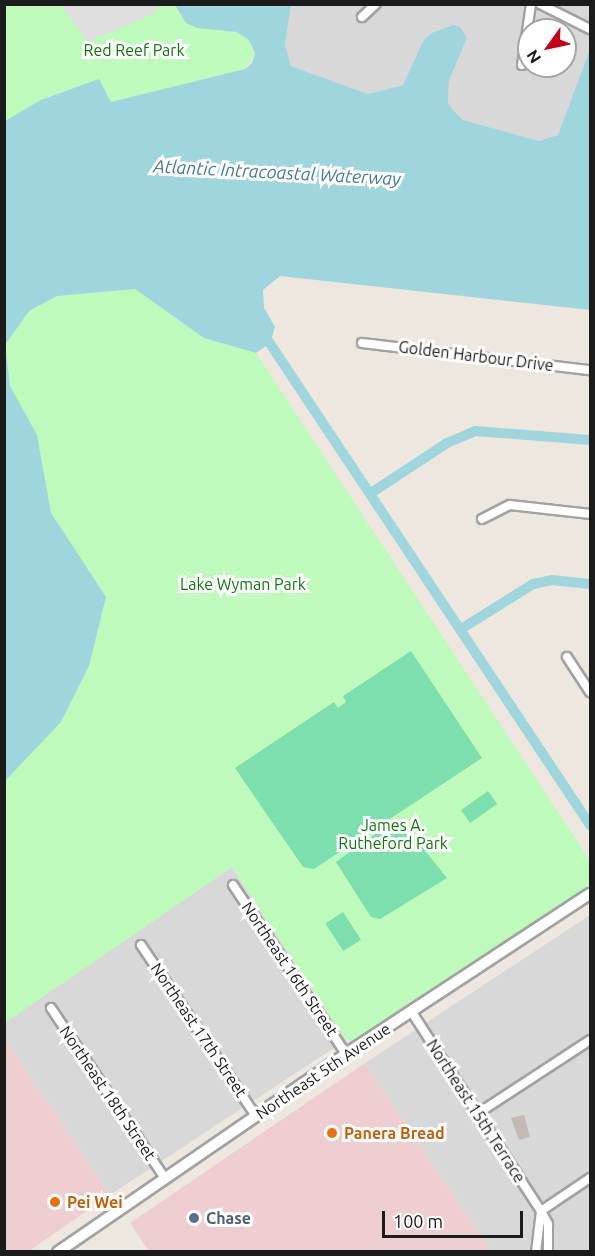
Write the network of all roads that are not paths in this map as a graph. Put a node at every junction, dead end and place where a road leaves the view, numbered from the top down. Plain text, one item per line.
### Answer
1 (376, 4) edge
2 (540, 4) edge
3 (362, 17) dead end
4 (591, 29) edge
5 (362, 343) dead end
6 (591, 370) edge
7 (591, 514) edge
8 (482, 519) dead end
9 (567, 657) dead end
10 (591, 692) edge
11 (233, 885) dead end
12 (591, 894) edge
13 (141, 945) dead end
14 (51, 1008) dead end
15 (411, 1011) junction
16 (591, 1040) edge
17 (346, 1054) junction
18 (477, 1114) junction
19 (256, 1116) junction
20 (165, 1178) junction
21 (591, 1178) edge
22 (541, 1211) junction
23 (58, 1251) edge
24 (536, 1251) edge
25 (548, 1251) edge

1 - 3 street
2 - 4 street
5 - 6 street, Golden Harbour Drive
7 - 8 street
9 - 10 street
11 - 17 street, Northeast 16th Street
12 - 15 street, Northeast 5th Avenue
13 - 19 street, Northeast 17th Street
14 - 20 street, Northeast 18th Street
15 - 17 street, Northeast 5th Avenue
15 - 18 street, Northeast 15th Terrace
16 - 18 street
17 - 19 street, Northeast 5th Avenue
18 - 22 street, Northeast 15th Terrace
19 - 20 street, Northeast 5th Avenue
20 - 23 street, Northeast 5th Avenue
21 - 22 street
22 - 24 street
22 - 25 street, Northeast 15th Terrace

